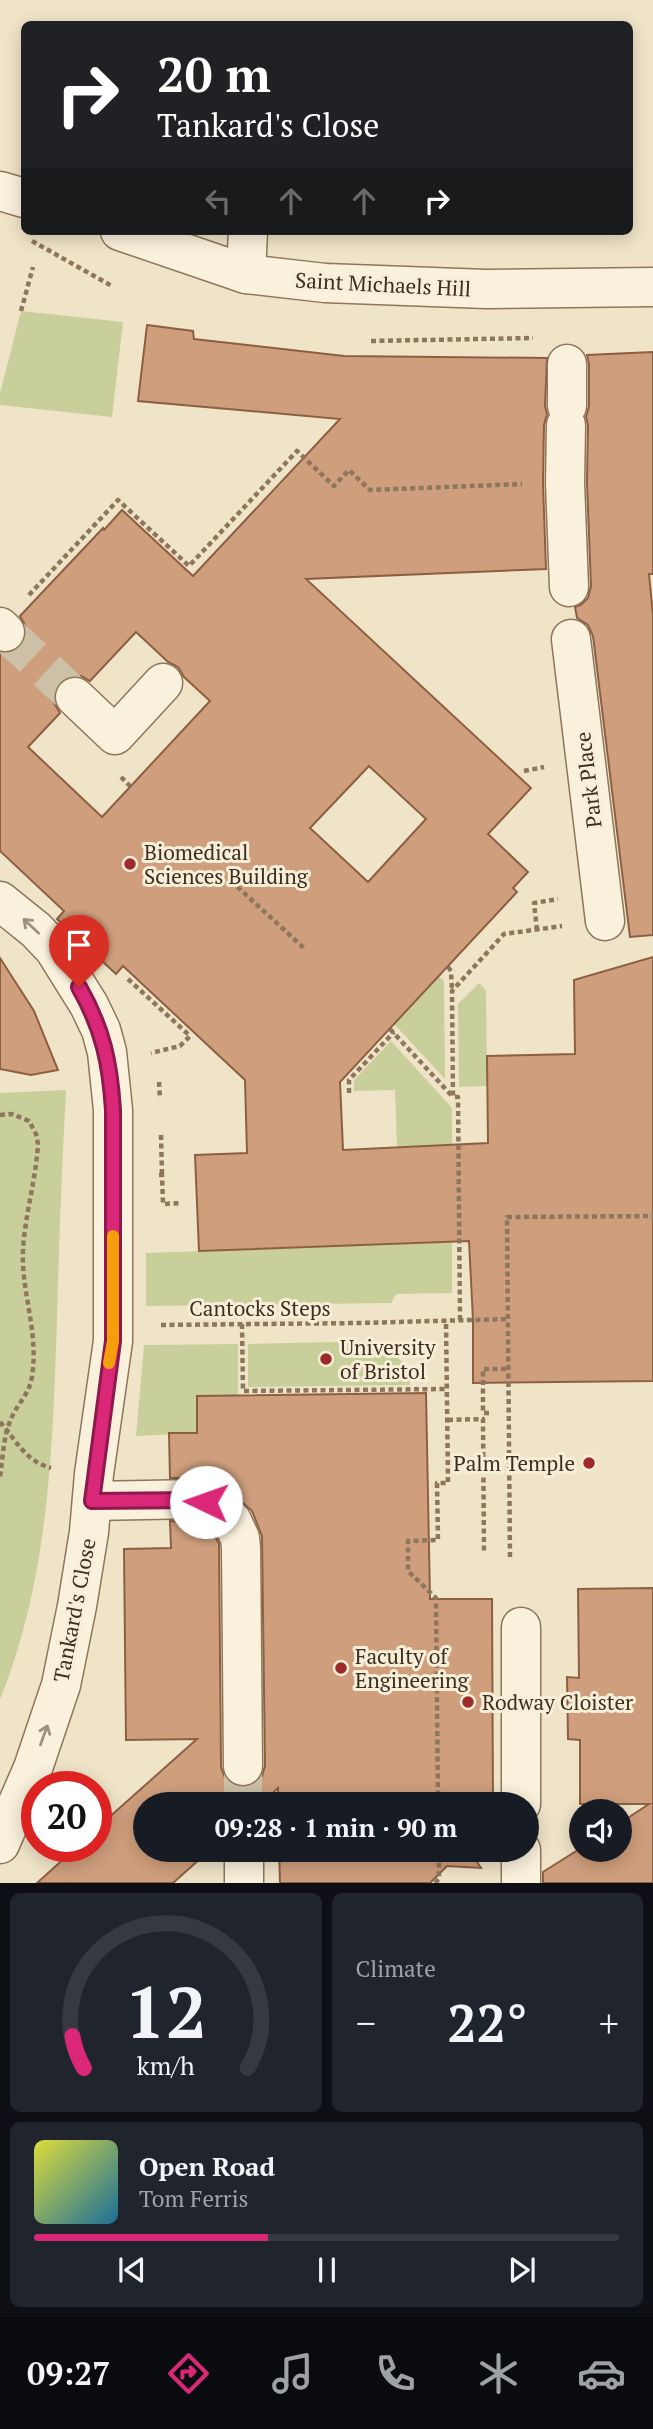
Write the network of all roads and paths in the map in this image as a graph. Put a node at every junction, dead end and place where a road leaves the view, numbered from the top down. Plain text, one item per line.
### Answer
1 (0, 191) edge
2 (21, 215) edge
3 (46, 235) edge
4 (131, 235) edge
5 (248, 235) edge
6 (33, 267) dead end
7 (246, 275) junction
8 (112, 286) dead end
9 (653, 287) edge
10 (21, 311) dead end
11 (491, 340) dead end
12 (371, 341) dead end
13 (567, 364) dead end
14 (565, 483) junction
15 (569, 587) dead end
16 (27, 597) dead end
17 (571, 639) dead end
18 (163, 683) dead end
19 (75, 697) tunnel mouth
20 (231, 880) dead end
21 (0, 901) edge
22 (606, 920) joint
23 (305, 949) dead end
24 (447, 967) dead end
25 (119, 971) dead end
26 (452, 991) junction
27 (147, 1054) dead end
28 (349, 1093) dead end
29 (453, 1097) junction
30 (0, 1115) edge
31 (160, 1133) dead end
32 (162, 1175) dead end
33 (653, 1216) edge
34 (508, 1319) junction
35 (460, 1320) junction
36 (446, 1321) junction
37 (242, 1324) junction
38 (161, 1325) dead end
39 (508, 1369) junction
40 (447, 1389) junction
41 (489, 1413) dead end
42 (448, 1420) junction
43 (0, 1422) edge
44 (7, 1430) junction
45 (49, 1467) dead end
46 (0, 1477) edge
47 (92, 1501) junction
48 (484, 1553) dead end
49 (510, 1557) dead end
50 (521, 1627) dead end
51 (243, 1766) tunnel mouth
52 (438, 1792) edge
53 (521, 1792) edge
54 (0, 1844) edge
55 (244, 1862) edge
56 (439, 1862) edge
57 (521, 1862) edge
58 (244, 1883) edge
59 (435, 1883) edge
60 (521, 1883) edge

1 - 2 street
3 - 8 path
4 - 7 street, Saint Michaels Hill
5 - 7 street
6 - 10 path
7 - 9 street, Saint Michaels Hill
11 - 12 path
13 - 14 street
14 - 15 street
14 - 16 path
17 - 22 street, Park Place
18 - 19 street
20 - 23 path
47 -> 21 street, Tankard's Close
22 - 26 path
24 - 26 path
25 - 27 path
26 - 29 path
28 - 29 path
29 - 35 path
30 - 44 path
31 - 32 path
33 - 34 path
34 - 35 path, Cantocks Steps
34 - 39 path
35 - 36 path, Cantocks Steps
36 - 37 path, Cantocks Steps
36 - 40 path
37 - 38 path, Cantocks Steps
37 - 40 path
39 - 41 path
39 - 49 path
40 - 42 path
42 - 48 path
42 - 52 path
43 - 44 path
44 - 45 path
44 - 46 path
47 - 51 street
54 -> 47 street, Tankard's Close
50 - 53 street
55 - 58 street
56 - 59 path
57 - 60 street

